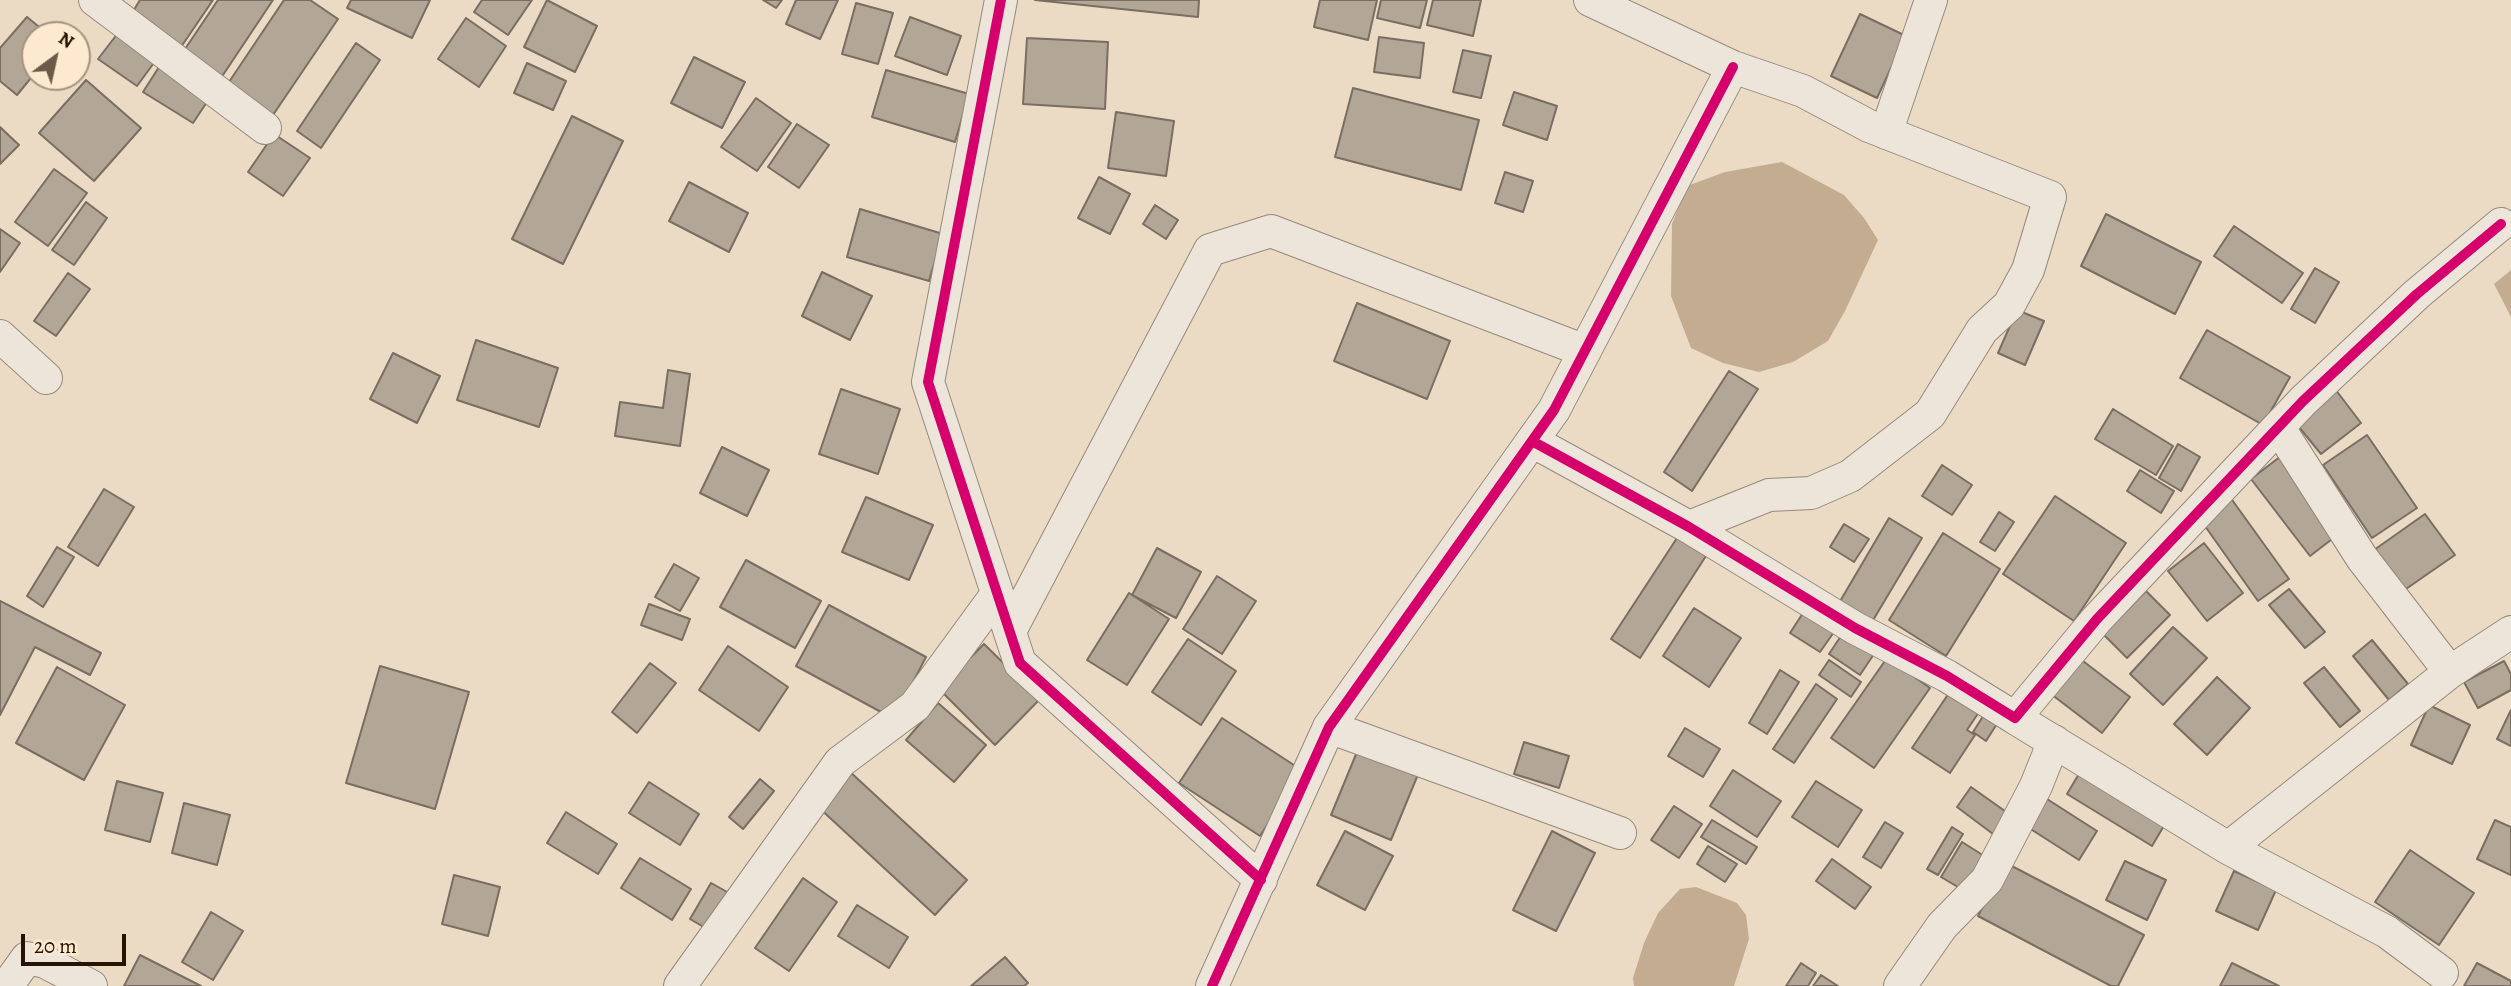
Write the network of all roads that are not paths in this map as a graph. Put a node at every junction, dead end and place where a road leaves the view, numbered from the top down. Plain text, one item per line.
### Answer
1 (95, 0) edge
2 (1001, 0) edge
3 (1590, 0) edge
4 (1931, 0) edge
5 (1733, 67) junction
6 (265, 128) dead end
7 (1886, 133) junction
8 (2501, 224) dead end
9 (0, 335) edge
10 (1585, 351) junction
11 (46, 378) dead end
12 (2278, 428) junction
13 (1532, 442) junction
14 (1689, 527) junction
15 (997, 594) junction
16 (1010, 631) junction
17 (2511, 632) edge
18 (2450, 672) junction
19 (2015, 718) junction
20 (1329, 727) junction
21 (2054, 741) junction
22 (1620, 833) dead end
23 (2228, 848) junction
24 (1261, 880) junction
25 (2442, 973) dead end
26 (7, 986) edge
27 (91, 986) edge
28 (680, 986) edge
29 (1212, 986) edge
30 (1900, 986) edge

1 - 6 street
2 - 15 street
3 - 5 street
4 - 7 street
5 - 7 street
5 - 10 street
7 - 14 street
8 - 12 street
9 - 11 street
10 - 13 street
10 - 16 street
12 - 18 street
12 - 19 street
13 - 14 street
13 - 20 street
14 - 19 street
15 - 16 street
15 - 28 street
16 - 24 street
17 - 18 street
18 - 23 street
19 - 21 street
20 - 22 street
20 - 24 street
21 - 23 street
21 - 30 street
23 - 25 street
24 - 29 street
26 - 27 street

